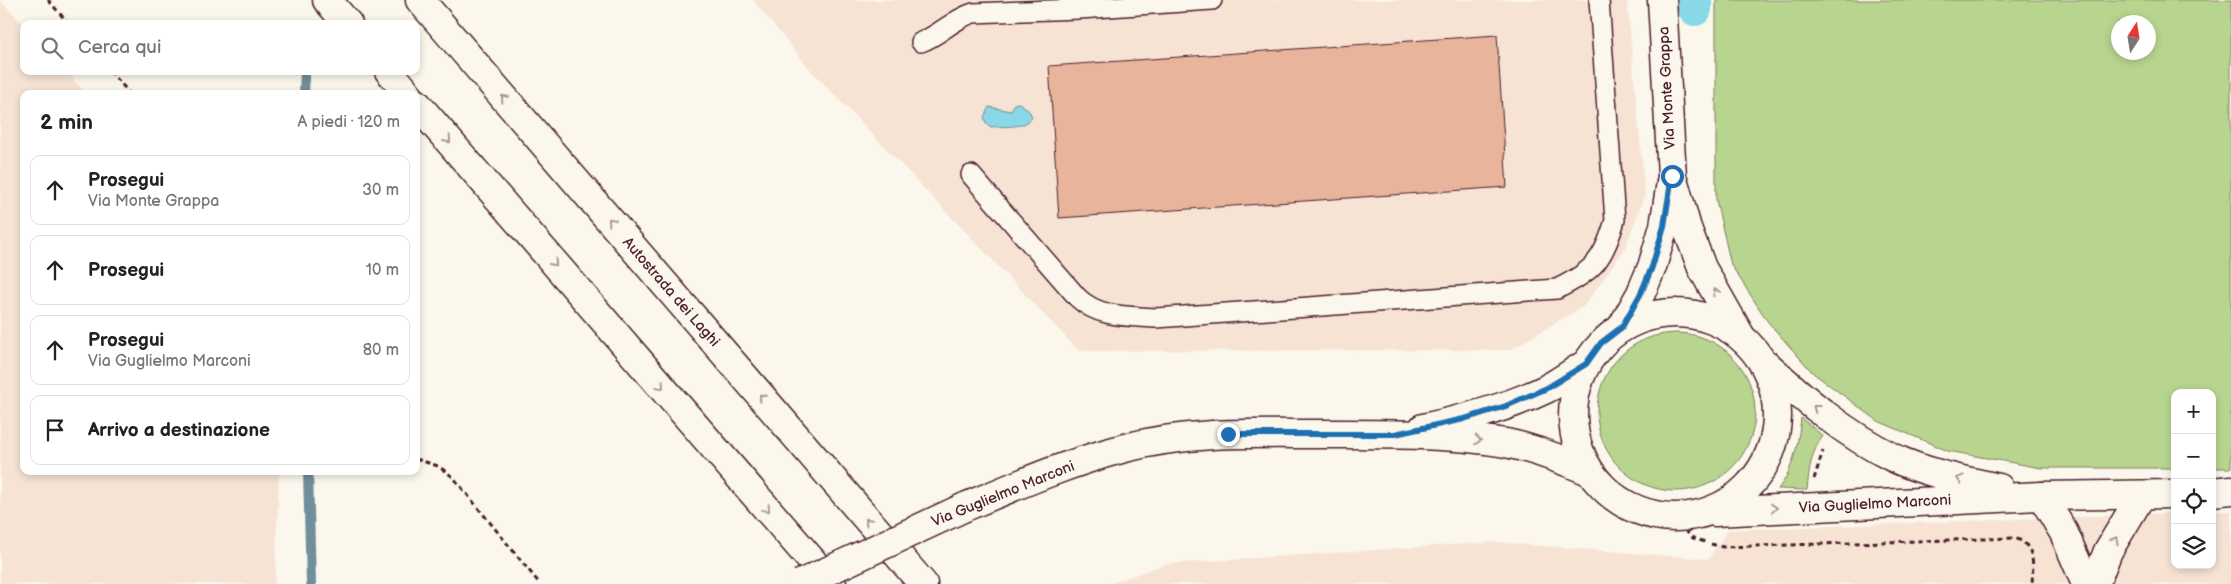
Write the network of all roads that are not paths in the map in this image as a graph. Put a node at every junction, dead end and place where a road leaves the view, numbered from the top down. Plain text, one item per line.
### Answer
1 (327, 0) edge
2 (420, 0) edge
3 (1212, 0) edge
4 (1599, 0) edge
5 (1662, 0) edge
6 (1072, 5) edge
7 (344, 20) edge
8 (920, 42) dead end
9 (392, 75) edge
10 (405, 90) edge
11 (420, 108) edge
12 (971, 175) dead end
13 (1672, 176) junction
14 (1622, 327) junction
15 (1740, 335) junction
16 (1763, 361) junction
17 (1586, 364) junction
18 (1395, 434) junction
19 (1589, 471) junction
20 (2231, 490) edge
21 (2216, 492) edge
22 (2171, 494) edge
23 (2042, 496) junction
24 (2142, 496) junction
25 (1708, 513) junction
26 (800, 584) edge
27 (832, 584) edge
28 (923, 584) edge
29 (2086, 584) edge
30 (2095, 584) edge

1 - 7 main road
28 -> 2 main road, Autostrada dei Laghi
3 - 6 lane
4 - 12 lane
5 - 13 main road, Via Monte Grappa
6 - 8 lane
9 - 10 main road
11 -> 27 main road
13 - 14 main road, Via Monte Grappa
15 -> 13 main road, Via Monte Grappa
14 - 15 main road
14 - 17 main road
15 - 16 main road
23 -> 16 main road, Via Guglielmo Marconi
16 - 25 main road
17 - 18 main road, Via Guglielmo Marconi
17 - 19 main road
18 -> 19 main road, Via Guglielmo Marconi
18 - 26 main road, Via Guglielmo Marconi, bridge
19 - 25 main road
20 - 21 main road
22 - 24 main road, Via Guglielmo Marconi
23 - 24 main road, Via Guglielmo Marconi
25 -> 23 main road, Via Guglielmo Marconi
23 - 29 main road
30 -> 24 main road

